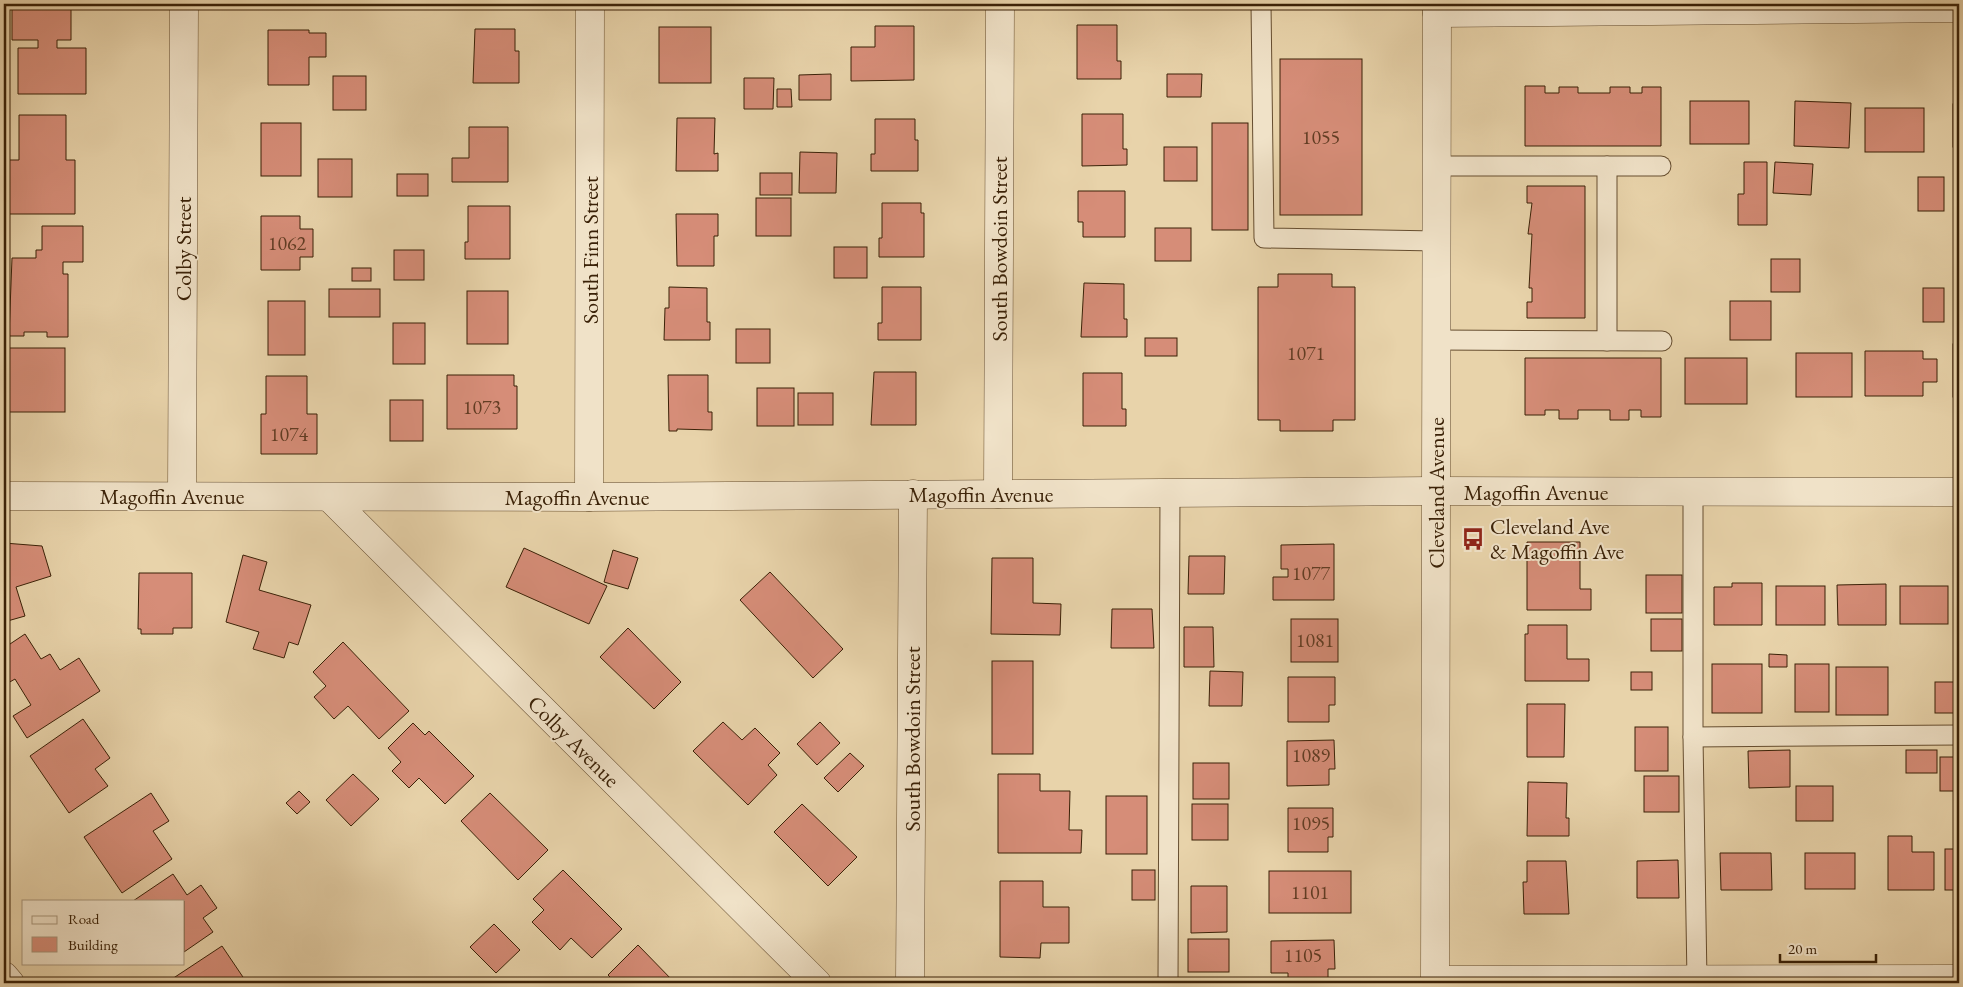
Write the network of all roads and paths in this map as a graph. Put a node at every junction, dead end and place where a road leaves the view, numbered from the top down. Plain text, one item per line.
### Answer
1 (184, 4) edge
2 (590, 4) edge
3 (1000, 4) edge
4 (1261, 4) edge
5 (1942, 7) edge
6 (1437, 8) edge
7 (1541, 8) edge
8 (1686, 8) edge
9 (1437, 166) junction
10 (1607, 166) junction
11 (1661, 166) dead end
12 (1437, 241) junction
13 (1436, 340) junction
14 (1607, 341) junction
15 (1662, 341) dead end
16 (1436, 491) junction
17 (1693, 492) junction
18 (1959, 492) edge
19 (1170, 493) junction
20 (913, 494) junction
21 (998, 494) junction
22 (182, 495) junction
23 (4, 496) edge
24 (589, 497) junction
25 (330, 498) junction
26 (1959, 735) edge
27 (1693, 737) junction
28 (4, 976) edge
29 (1959, 979) edge
30 (1697, 980) junction
31 (1435, 982) edge
32 (10, 983) edge
33 (818, 983) edge
34 (910, 983) edge
35 (1168, 983) edge

1 - 22 street, Colby Street
2 - 24 street, South Finn Street
3 - 21 street, South Bowdoin Street
4 - 12 lane
5 - 8 street
6 - 7 street
6 - 9 street, Cleveland Avenue
7 - 8 street
9 - 10 lane
9 - 12 street, Cleveland Avenue
10 - 11 lane
10 - 14 lane
12 - 13 street, Cleveland Avenue
13 - 14 lane
13 - 16 street, Cleveland Avenue
14 - 15 lane
16 - 17 street, Magoffin Avenue
16 - 19 street, Magoffin Avenue
16 - 31 street, Cleveland Avenue
17 - 18 street, Magoffin Avenue
17 - 27 lane
19 - 21 street, Magoffin Avenue
19 - 35 lane
20 - 21 street, Magoffin Avenue
20 - 24 street, Magoffin Avenue
20 - 34 street, South Bowdoin Street
22 - 23 street, Magoffin Avenue
22 - 25 street, Magoffin Avenue
24 - 25 street, Magoffin Avenue
25 - 33 street, Colby Avenue
26 - 27 lane
27 - 30 lane
28 - 32 street
29 - 30 street
30 - 31 street

